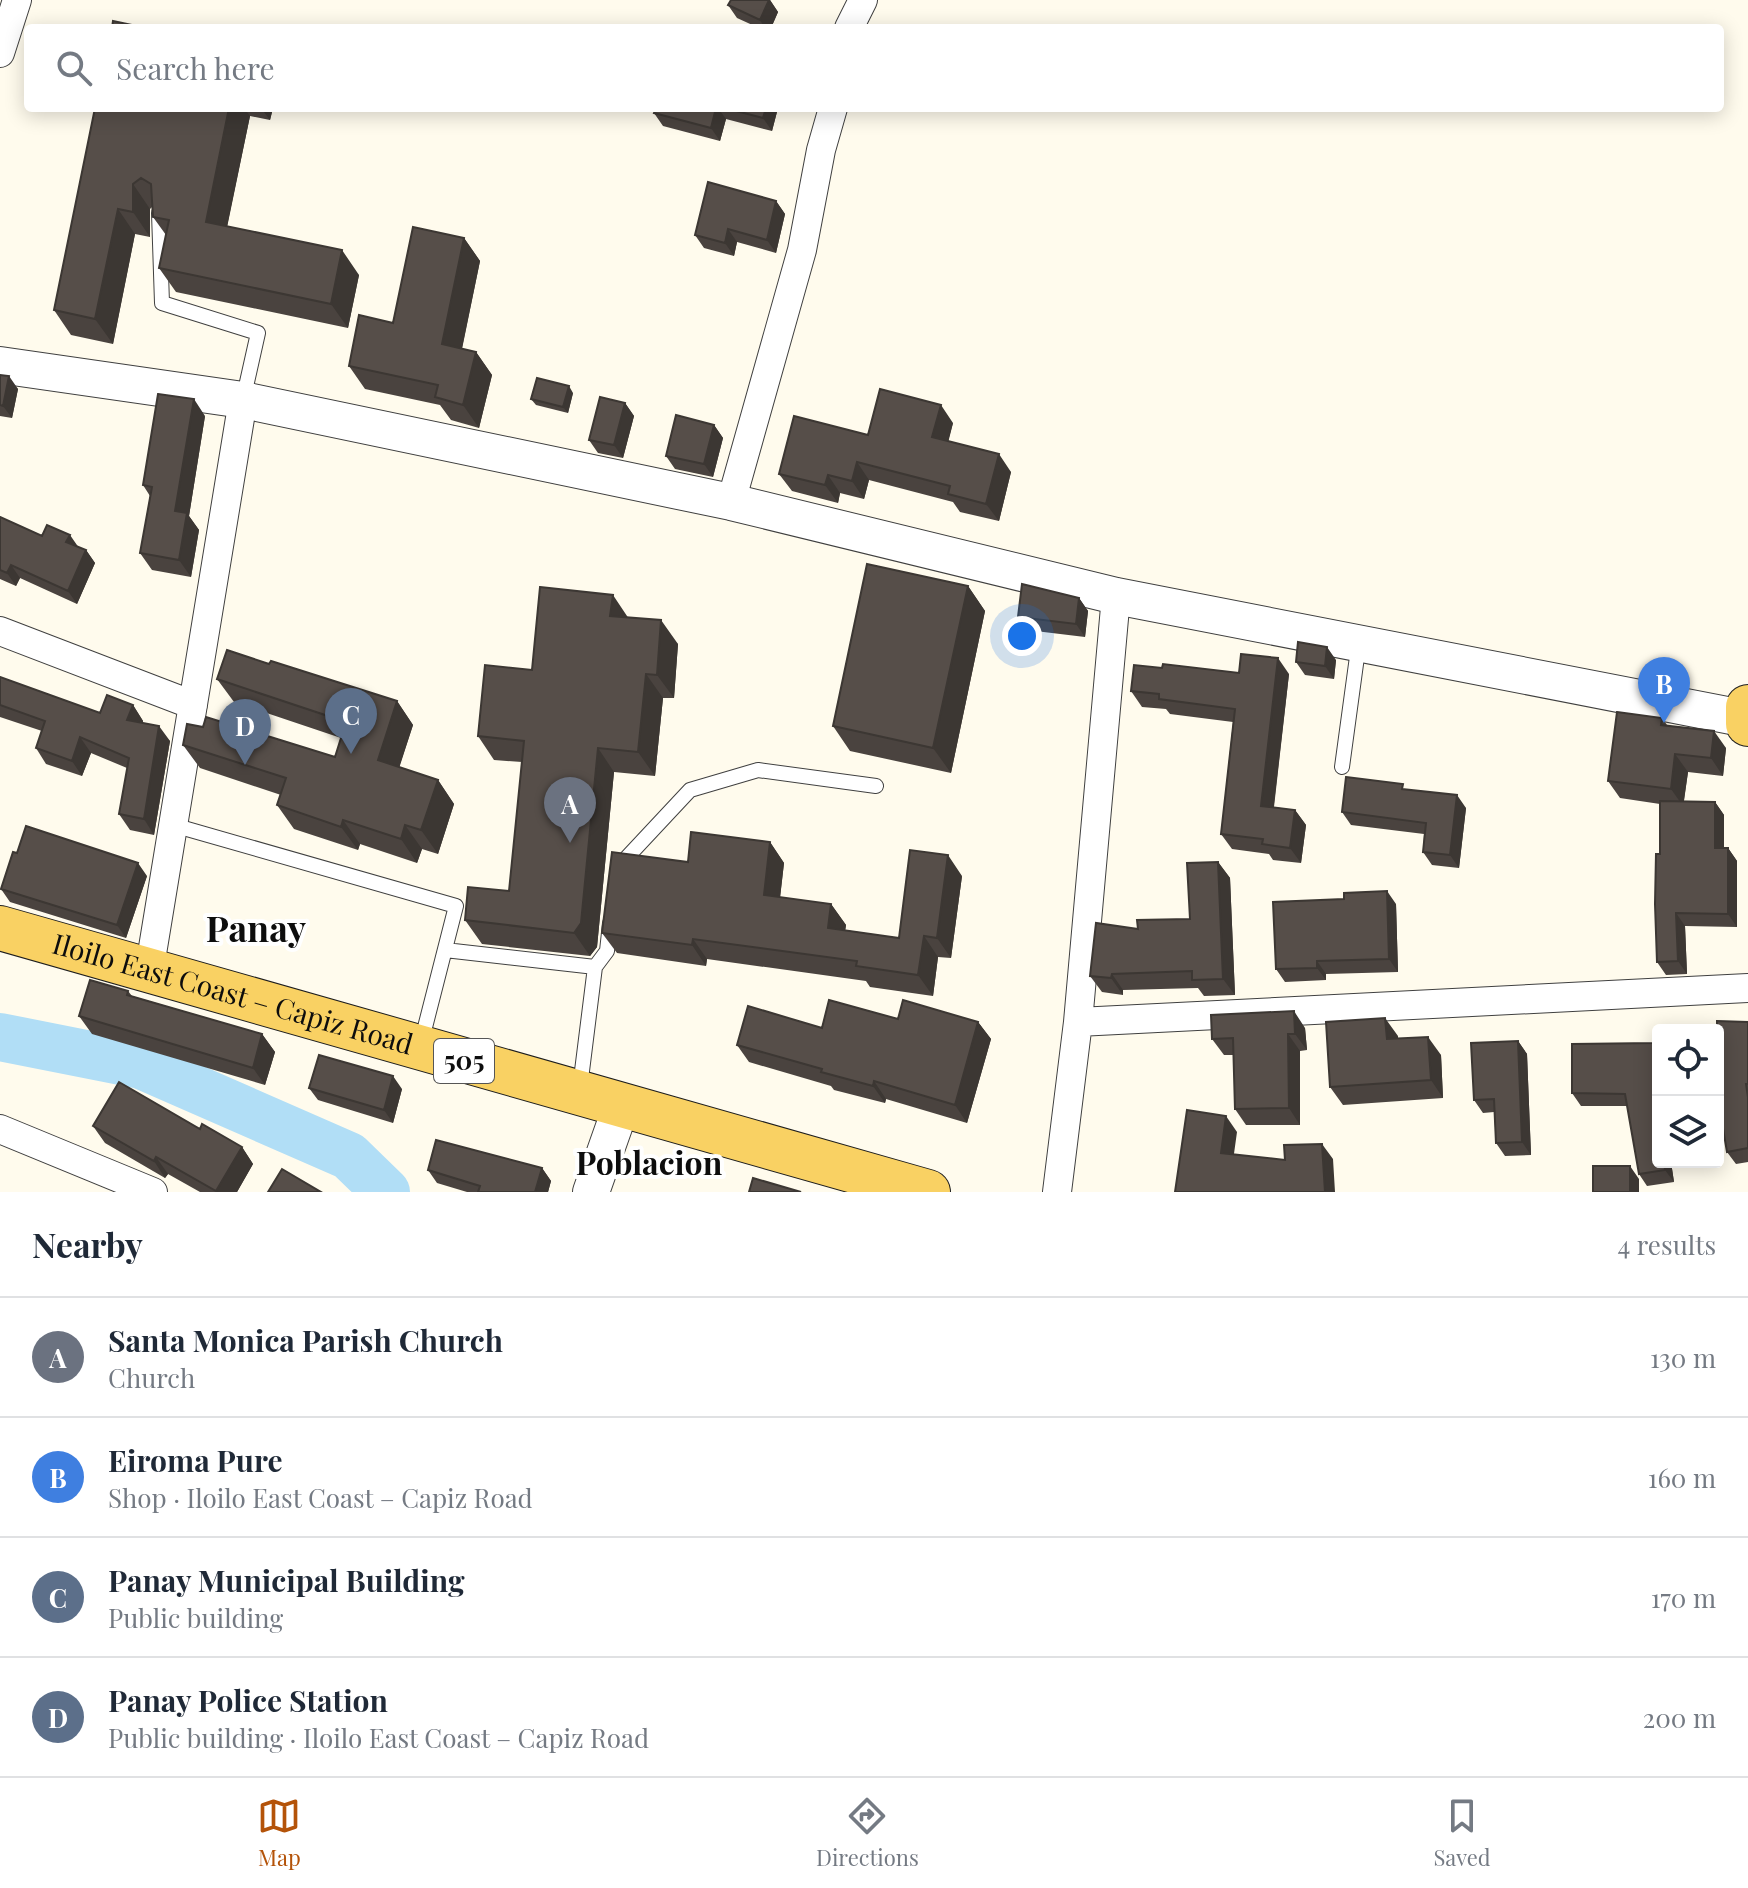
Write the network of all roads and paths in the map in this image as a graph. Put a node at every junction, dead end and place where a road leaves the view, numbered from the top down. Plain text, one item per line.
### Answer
1 (17, 0) edge
2 (863, 0) edge
3 (851, 24) edge
4 (0, 53) edge
5 (832, 112) edge
6 (159, 213) edge
7 (0, 365) edge
8 (243, 400) junction
9 (731, 502) junction
10 (1116, 596) junction
11 (0, 631) edge
12 (1359, 642) junction
13 (193, 705) junction
14 (1748, 707) edge
15 (1748, 721) edge
16 (1342, 767) dead end
17 (876, 786) dead end
18 (173, 825) junction
19 (615, 882) edge
20 (612, 910) edge
21 (0, 928) edge
22 (445, 950) junction
23 (595, 967) junction
24 (149, 972) junction
25 (1748, 988) edge
26 (1078, 1022) junction
27 (420, 1048) junction
28 (579, 1094) junction
29 (621, 1107) junction
30 (0, 1129) edge
31 (153, 1192) edge
32 (591, 1192) edge
33 (928, 1192) edge
34 (1057, 1192) edge

1 - 4 street
2 - 3 street
5 - 9 street
6 - 8 lane
7 - 8 street
8 - 9 street
8 - 13 street
9 - 10 street
10 - 12 street
10 - 26 street
11 - 13 street
12 - 15 street
12 - 16 lane
13 - 18 street
14 - 15 main road
17 - 19 lane
18 - 22 lane
18 - 24 street
20 - 23 lane
21 - 24 main road, Iloilo East Coast – Capiz Road / 505
22 - 23 lane
22 - 27 lane
23 - 28 lane
24 - 27 main road, Iloilo East Coast – Capiz Road / 505
25 - 26 street
26 - 34 street
27 - 28 main road, Iloilo East Coast – Capiz Road / 505
28 - 29 main road, Iloilo East Coast – Capiz Road / 505
29 - 32 street
29 - 33 main road, Iloilo East Coast – Capiz Road / 505
30 - 31 street

